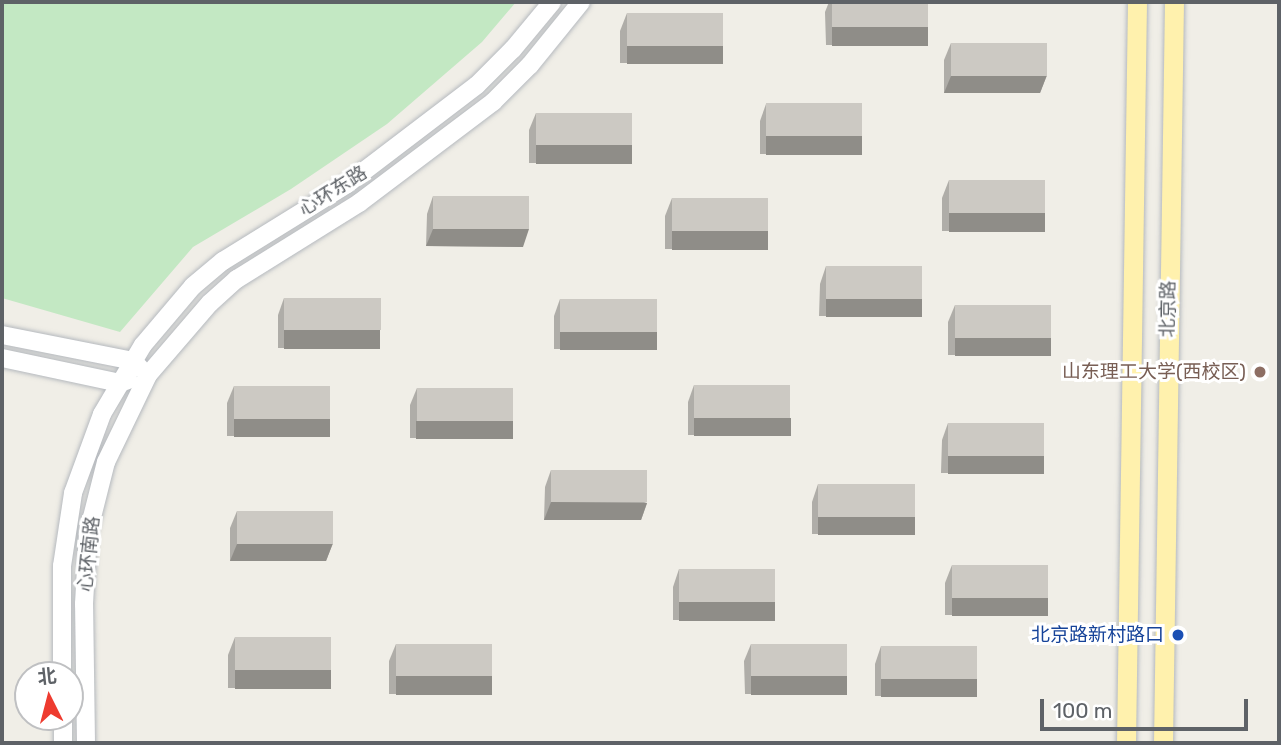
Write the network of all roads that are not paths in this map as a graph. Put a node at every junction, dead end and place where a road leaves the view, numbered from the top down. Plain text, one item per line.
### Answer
1 (552, 2) edge
2 (581, 2) edge
3 (1137, 2) edge
4 (1174, 2) edge
5 (2, 335) edge
6 (2, 358) edge
7 (133, 361) junction
8 (148, 375) junction
9 (120, 383) junction
10 (62, 661) edge
11 (86, 743) edge
12 (1126, 743) edge
13 (1163, 743) edge

1 - 7 main road, 心环东路
2 - 8 main road, 心环东路
3 - 12 main road, 北京路
4 - 13 main road, 北京路
5 - 7 main road
6 - 9 main road
7 - 8 main road
7 - 9 main road, 心环东路
8 - 9 main road
8 - 11 main road, 心环南路
9 - 10 main road, 心环南路

